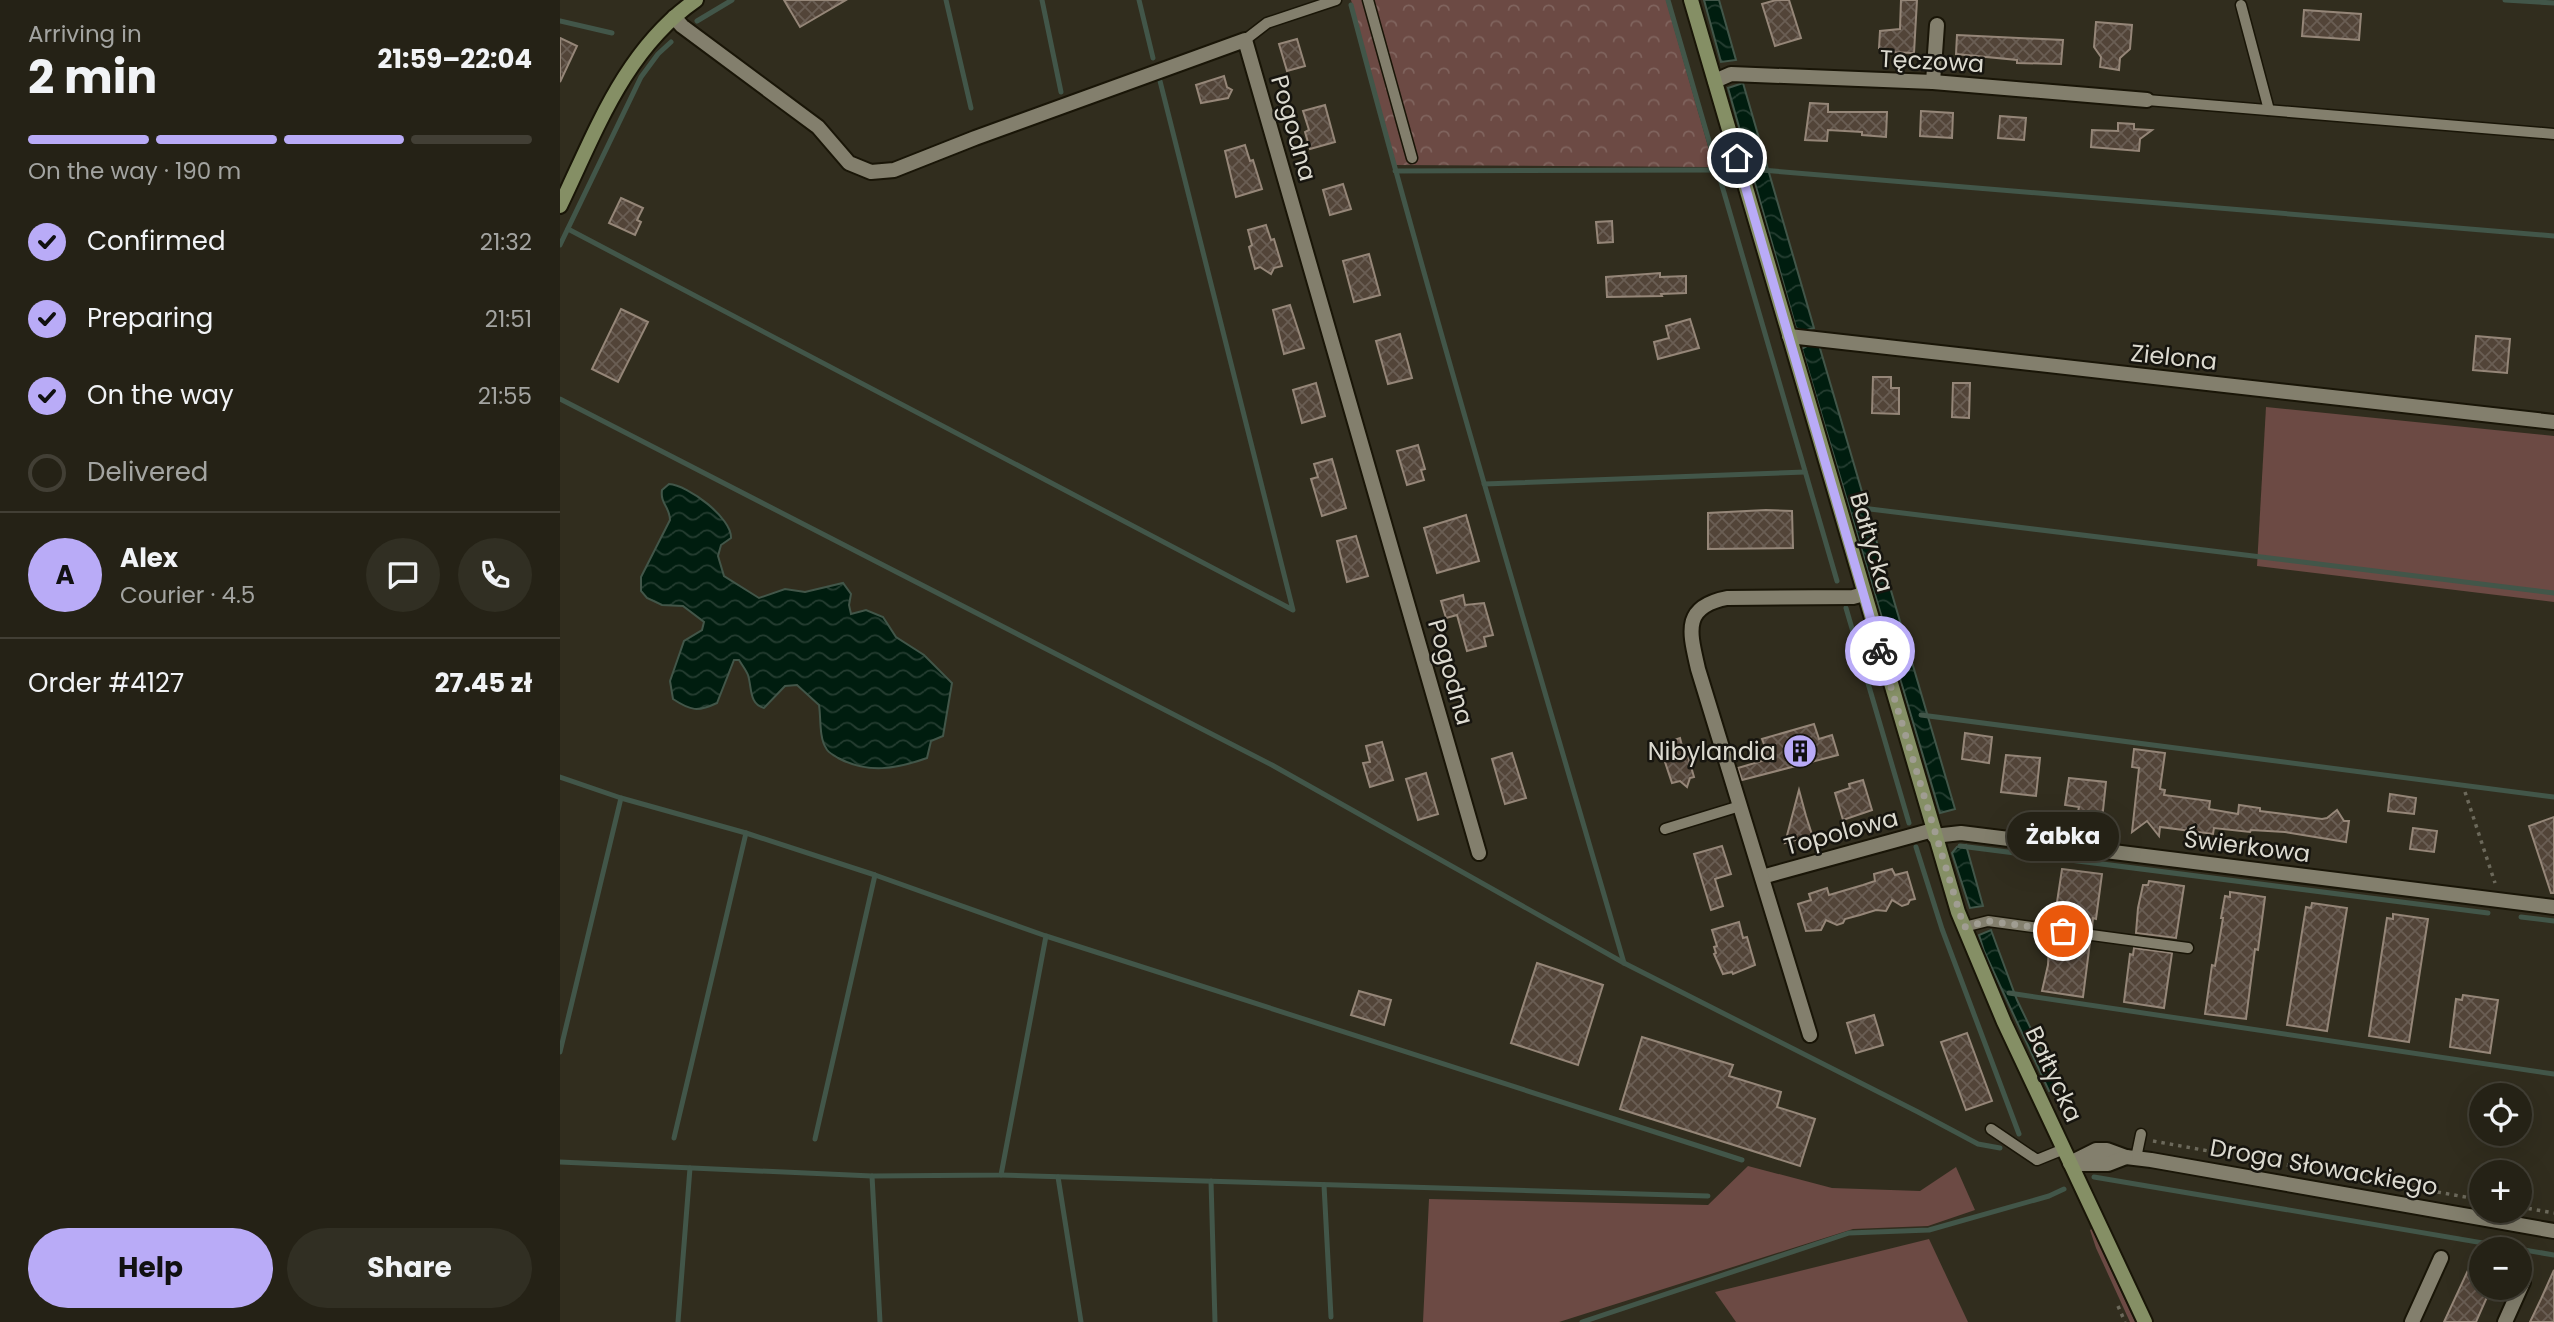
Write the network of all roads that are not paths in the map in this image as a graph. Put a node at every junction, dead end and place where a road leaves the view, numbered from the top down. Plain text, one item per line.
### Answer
1 (1336, 0) edge
2 (1367, 0) edge
3 (1691, 0) edge
4 (689, 2) edge
5 (2241, 5) dead end
6 (674, 17) junction
7 (1937, 25) dead end
8 (1245, 40) junction
9 (1715, 81) junction
10 (1933, 82) junction
11 (2147, 100) joint
12 (2269, 110) junction
13 (2554, 134) edge
14 (1412, 158) dead end
15 (560, 206) edge
16 (1789, 336) junction
17 (2554, 422) edge
18 (1864, 594) junction
19 (1740, 806) junction
20 (1665, 829) dead end
21 (1934, 833) junction
22 (1479, 853) dead end
23 (1762, 877) junction
24 (2554, 907) edge
25 (1964, 927) junction
26 (2188, 948) dead end
27 (1811, 1035) dead end
28 (1991, 1129) dead end
29 (2140, 1136) road end
30 (2064, 1149) junction
31 (2131, 1158) junction
32 (2070, 1164) junction
33 (2554, 1231) edge
34 (2441, 1258) dead end
35 (2515, 1300) edge
36 (2145, 1322) edge
37 (2412, 1322) edge
38 (2505, 1322) edge

1 - 8 lane
2 - 14 lane
3 - 9 main road, Bałtycka
4 - 6 main road
5 - 12 lane
6 - 8 street
6 - 15 main road
7 - 10 street
8 - 22 street, Pogodna
9 - 10 street, Tęczowa
9 - 16 main road, Bałtycka
10 - 11 street, Tęczowa
11 - 12 lane
12 - 13 lane
16 - 17 street, Zielona
16 - 18 main road, Bałtycka
18 - 19 street, Topolowa
18 - 21 main road, Bałtycka
19 - 20 lane
19 - 23 street, Topolowa
21 - 23 street, Topolowa
21 - 24 street, Świerkowa
21 - 25 main road, Bałtycka
23 - 27 street, Topolowa
25 - 26 lane
25 - 30 main road, Bałtycka
28 - 30 lane
29 - 31 lane
30 - 32 main road, Bałtycka
31 - 32 street, Droga Słowackiego
31 - 33 street, Droga Słowackiego
32 - 36 main road, Bałtycka
34 - 37 street
35 - 38 street

